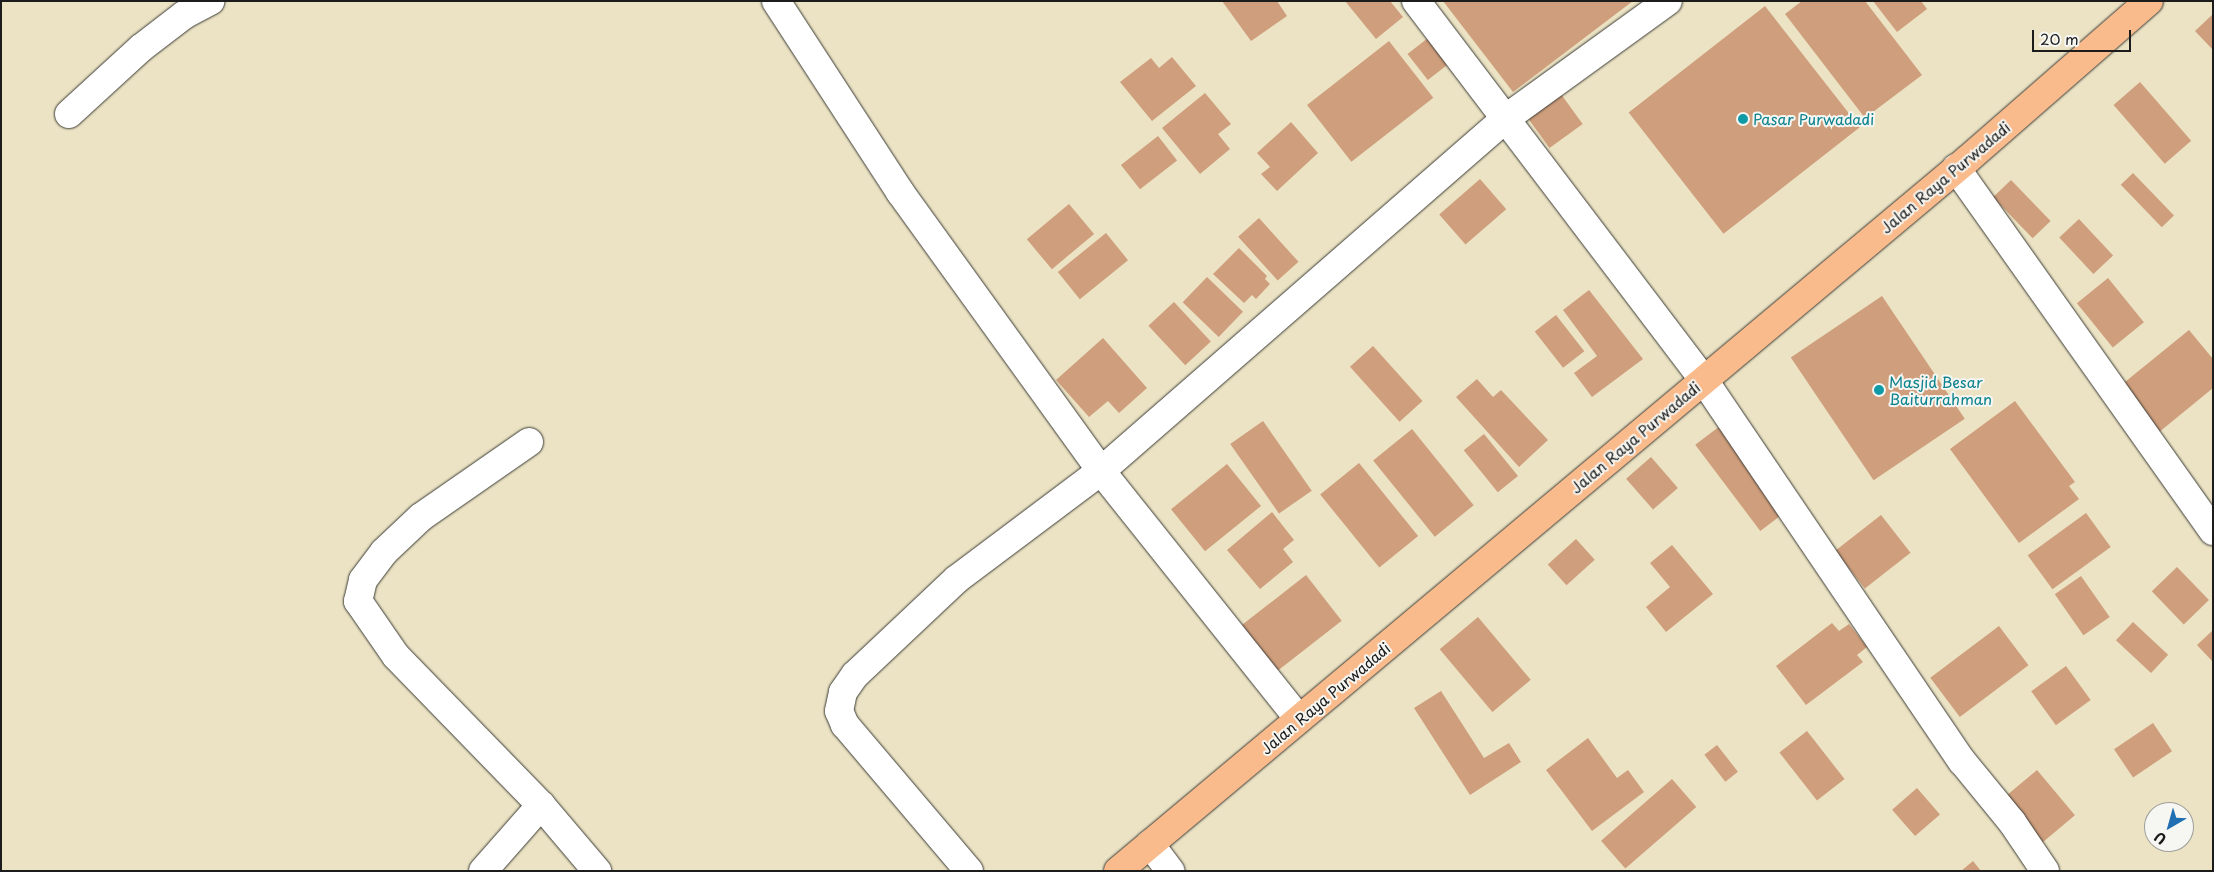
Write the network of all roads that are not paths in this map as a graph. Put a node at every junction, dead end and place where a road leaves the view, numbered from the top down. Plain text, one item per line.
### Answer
1 (210, 1) edge
2 (776, 1) edge
3 (1416, 1) edge
4 (1668, 1) edge
5 (2150, 1) edge
6 (69, 114) dead end
7 (1505, 119) junction
8 (1956, 168) junction
9 (1703, 379) junction
10 (529, 442) dead end
11 (1101, 471) junction
12 (2209, 519) edge
13 (1299, 719) junction
14 (541, 805) junction
15 (1150, 844) junction
16 (483, 871) edge
17 (597, 871) edge
18 (969, 871) edge
19 (1118, 871) edge
20 (1170, 871) edge
21 (2045, 871) edge

1 - 6 street
2 - 11 street
3 - 7 street
4 - 7 street
5 - 8 main road, Jalan Raya Purwadadi
7 - 9 street
7 - 11 street
8 - 9 main road, Jalan Raya Purwadadi
8 - 12 street
9 - 13 main road, Jalan Raya Purwadadi
9 - 21 street
10 - 14 street
11 - 13 street
11 - 18 street
13 - 15 main road, Jalan Raya Purwadadi
14 - 16 street
14 - 17 street
15 - 19 main road, Jalan Raya Purwadadi
15 - 20 street

